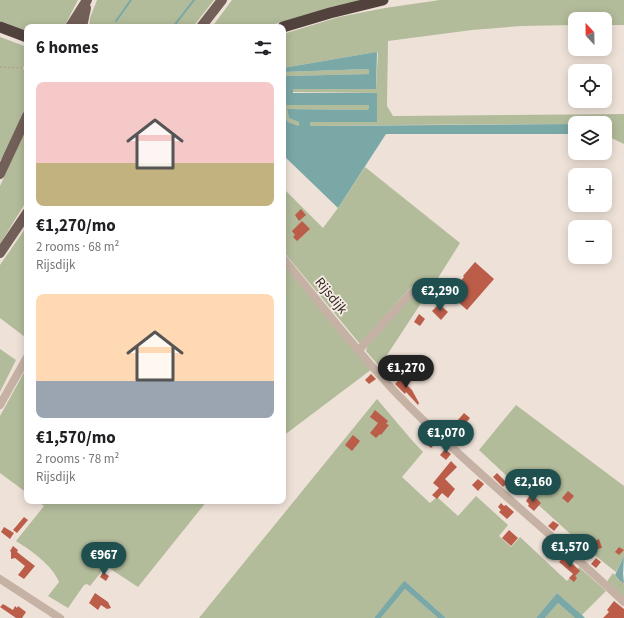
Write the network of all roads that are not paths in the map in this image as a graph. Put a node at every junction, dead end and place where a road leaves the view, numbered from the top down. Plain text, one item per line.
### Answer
1 (88, 0) edge
2 (222, 0) edge
3 (383, 0) edge
4 (72, 24) edge
5 (82, 24) edge
6 (203, 24) edge
7 (0, 26) edge
8 (286, 26) edge
9 (24, 36) edge
10 (24, 122) edge
11 (0, 174) edge
12 (24, 217) edge
13 (0, 253) edge
14 (286, 262) edge
15 (431, 289) dead end
16 (359, 350) junction
17 (24, 362) edge
18 (0, 405) edge
19 (0, 579) edge
20 (624, 602) edge
21 (60, 618) edge

1 - 4 main road
1 - 5 main road
2 - 6 main road
3 - 8 highway
7 - 9 highway
10 - 11 main road
12 - 13 main road
14 - 16 street, Rijsdijk
15 - 16 street
16 - 20 street, Rijsdijk
17 - 18 street
19 - 21 street

